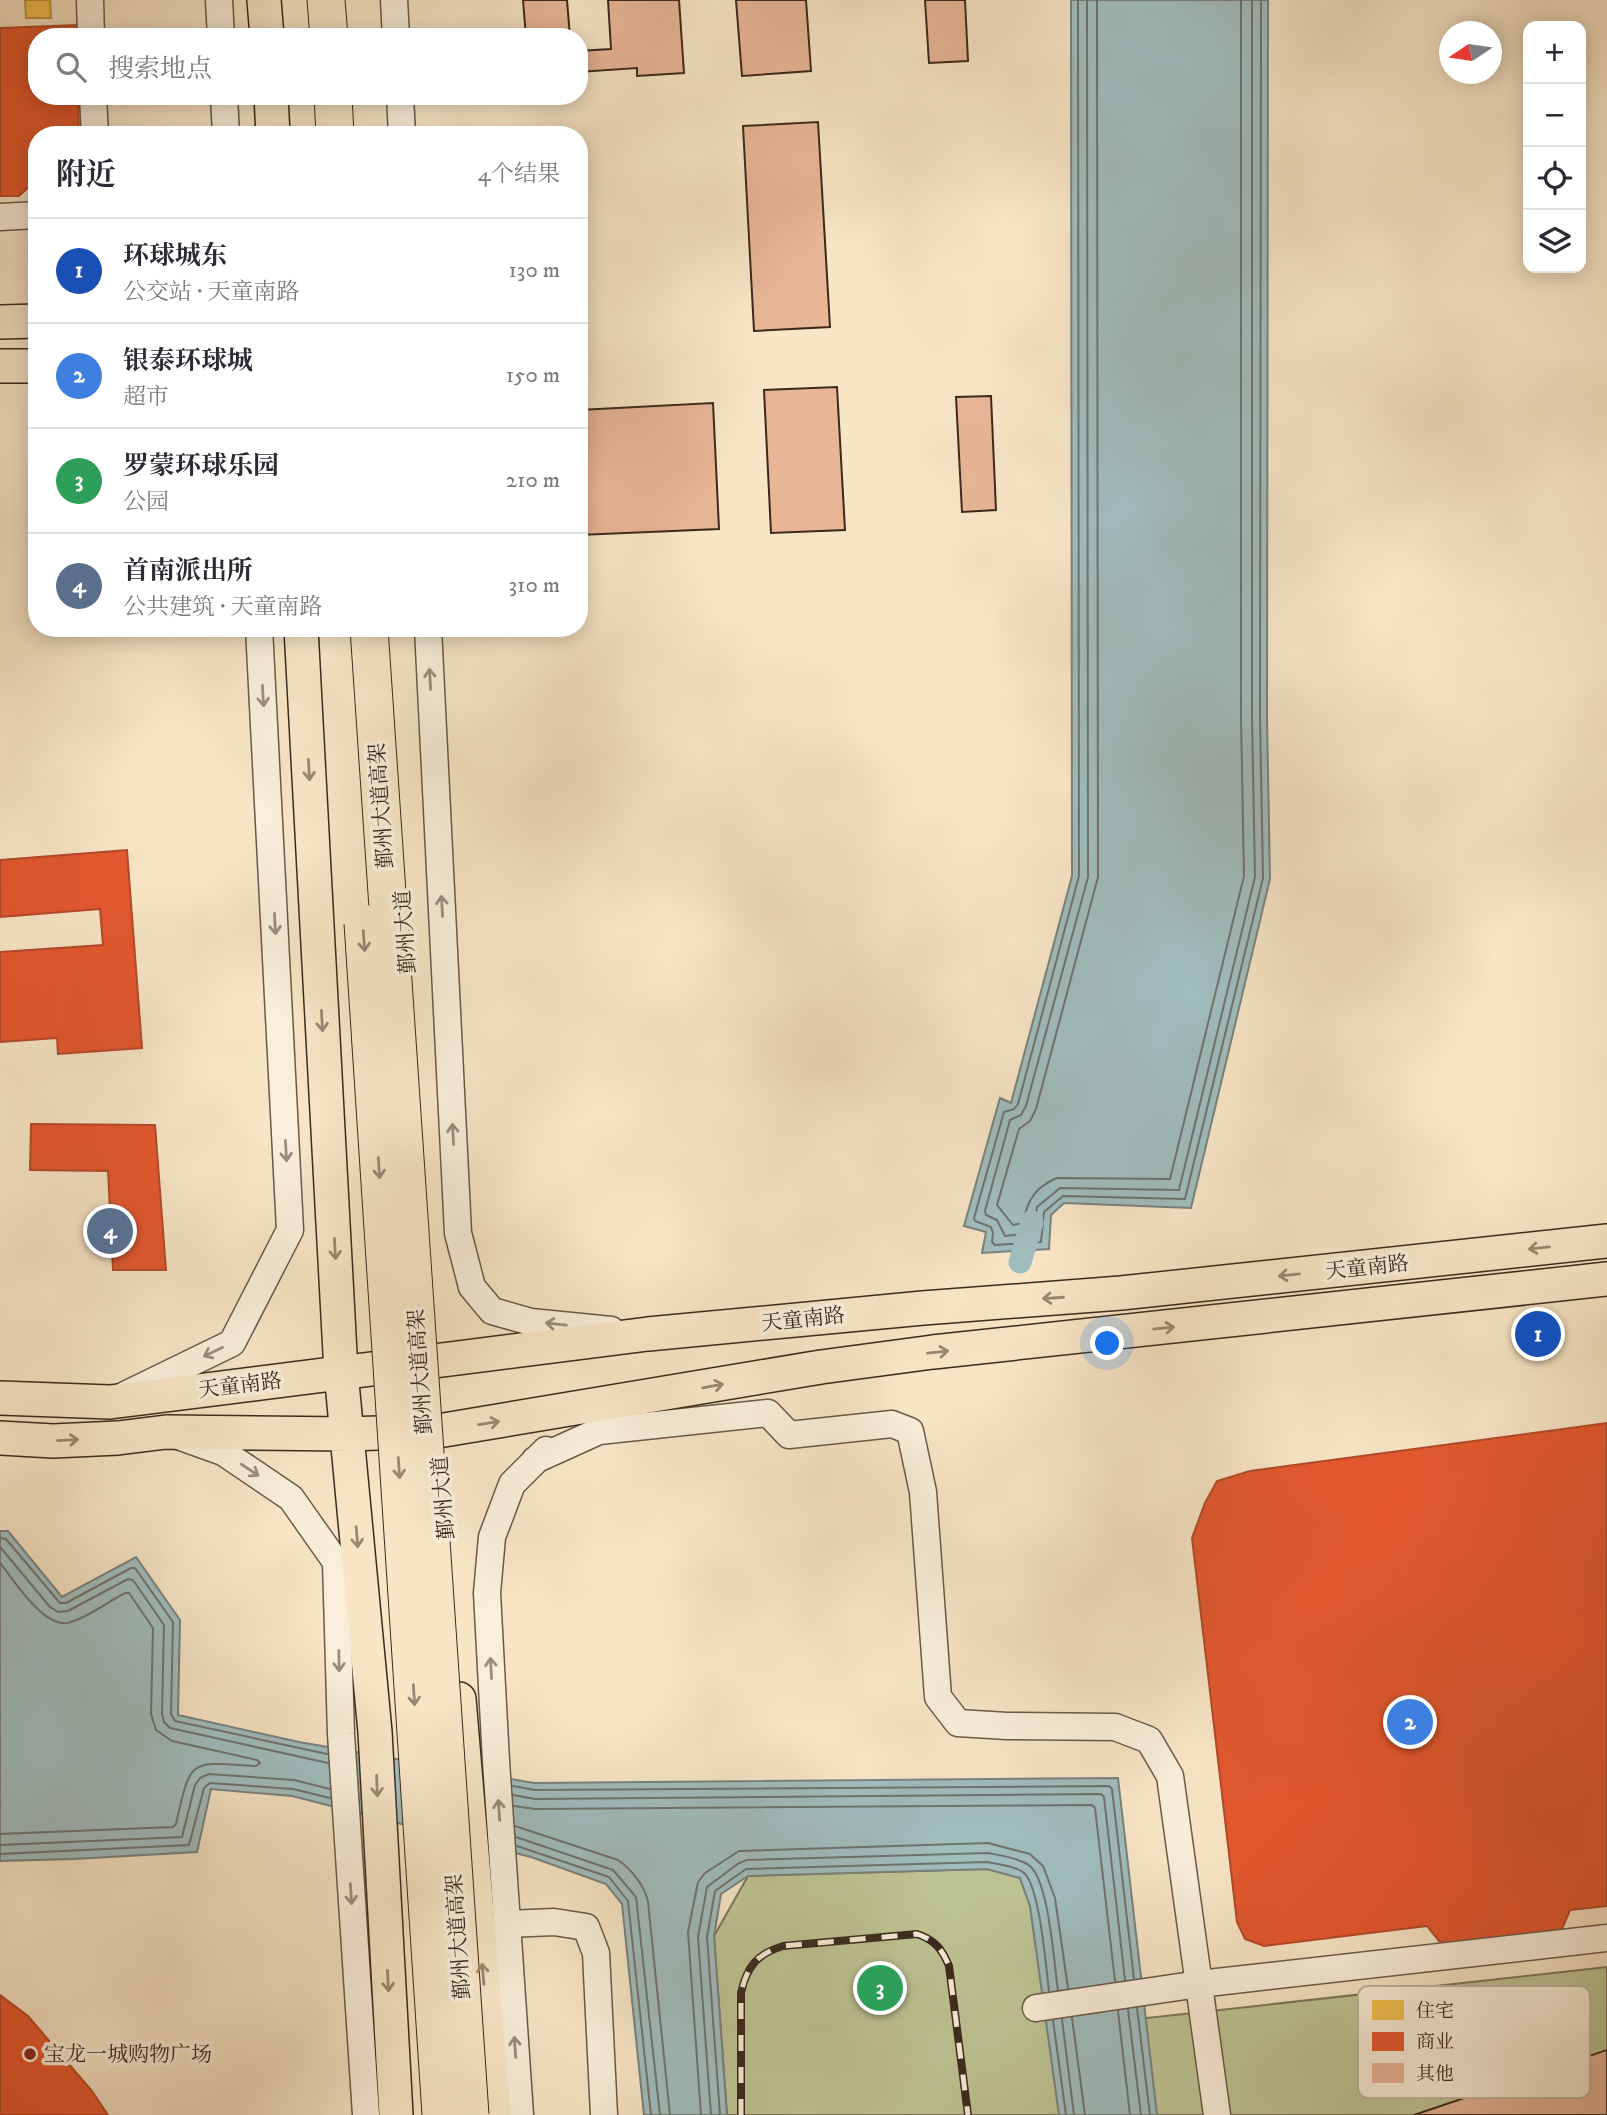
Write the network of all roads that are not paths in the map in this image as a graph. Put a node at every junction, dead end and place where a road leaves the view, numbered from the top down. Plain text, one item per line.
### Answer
1 (90, 0) edge
2 (219, 0) edge
3 (264, 0) edge
4 (303, 0) edge
5 (326, 0) edge
6 (343, 0) edge
7 (394, 0) edge
8 (91, 28) edge
9 (221, 28) edge
10 (266, 28) edge
11 (305, 28) edge
12 (328, 28) edge
13 (345, 28) edge
14 (396, 28) edge
15 (93, 105) edge
16 (224, 105) edge
17 (271, 105) edge
18 (310, 105) edge
19 (333, 105) edge
20 (349, 105) edge
21 (400, 105) edge
22 (95, 126) edge
23 (226, 126) edge
24 (273, 126) edge
25 (311, 126) edge
26 (334, 126) edge
27 (351, 126) edge
28 (402, 126) edge
29 (28, 215) edge
30 (0, 216) edge
31 (28, 321) edge
32 (0, 322) edge
33 (0, 366) edge
34 (28, 366) edge
35 (259, 637) edge
36 (302, 637) edge
37 (345, 637) edge
38 (370, 637) edge
39 (385, 637) edge
40 (428, 637) edge
41 (1607, 1241) edge
42 (1607, 1279) edge
43 (648, 1334) junction
44 (435, 1362) junction
45 (341, 1372) junction
46 (653, 1397) junction
47 (0, 1398) edge
48 (110, 1402) junction
49 (438, 1431) junction
50 (166, 1432) junction
51 (348, 1434) junction
52 (0, 1438) edge
53 (536, 1460) junction
54 (488, 1864) junction
55 (507, 1924) junction
56 (1607, 1938) edge
57 (1199, 1984) junction
58 (1036, 2008) dead end
59 (366, 2115) edge
60 (396, 2115) edge
61 (441, 2115) edge
62 (470, 2115) edge
63 (494, 2115) edge
64 (520, 2115) edge
65 (604, 2115) edge
66 (1217, 2115) edge

1 - 8 street
2 - 9 street
3 - 10 main road
4 - 11 highway
5 - 12 highway
6 - 13 main road
7 - 14 street
15 - 22 street
16 - 23 street
17 - 24 main road
18 - 25 highway
19 - 26 highway
20 - 27 main road
21 - 28 street
29 - 30 street
31 - 32 main road
33 - 34 main road
35 -> 48 street
36 -> 45 main road
37 -> 61 highway, 鄞州大道高架, bridge
38 - 62 highway, 鄞州大道高架, bridge
39 - 44 main road, 鄞州大道
43 -> 40 street, 鄞州大道
41 -> 43 main road, 天童南路
46 -> 42 main road, 天童南路
43 - 44 main road, 天童南路
44 - 45 main road, 天童南路
44 - 49 main road, 鄞州大道
45 - 48 main road, 天童南路
45 - 51 main road
49 -> 46 main road, 天童南路
46 - 53 street
47 - 48 main road, 天童南路
49 - 51 main road, 天童南路
49 - 54 main road, 鄞州大道
50 - 51 main road, 天童南路
52 -> 50 main road, 天童南路
50 -> 59 street
51 -> 60 main road
54 -> 53 street
53 - 57 street
54 - 55 street
63 -> 54 main road, 鄞州大道
64 -> 55 street
55 - 65 street
56 - 57 street
57 - 58 street
57 - 66 street

